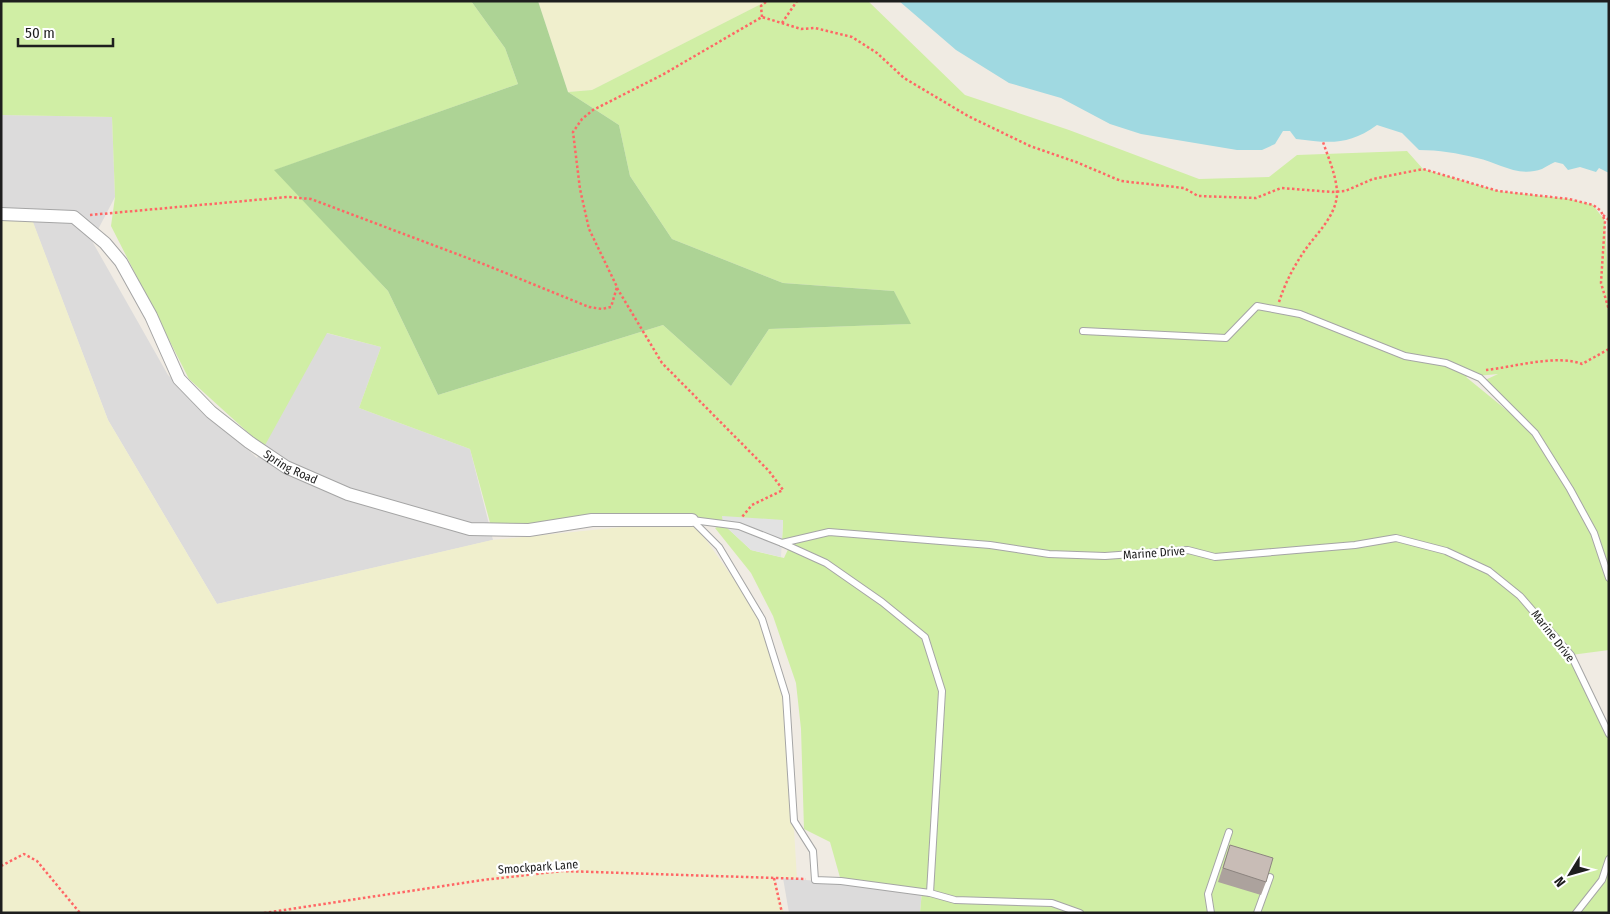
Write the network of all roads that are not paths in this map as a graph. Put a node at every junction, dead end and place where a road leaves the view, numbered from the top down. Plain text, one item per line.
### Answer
1 (1, 214) edge
2 (1084, 331) dead end
3 (692, 520) junction
4 (782, 543) junction
5 (1609, 578) edge
6 (1609, 734) edge
7 (1229, 832) dead end
8 (1609, 859) edge
9 (1270, 877) edge
10 (930, 893) junction
11 (1080, 913) edge
12 (1211, 913) edge
13 (1257, 913) edge
14 (1576, 913) edge

1 - 3 street, Spring Road
2 - 5 lane
3 - 4 lane
3 - 10 lane
4 - 6 lane, Marine Drive
4 - 10 lane
7 - 12 lane
8 - 14 lane
9 - 13 lane
10 - 11 lane

